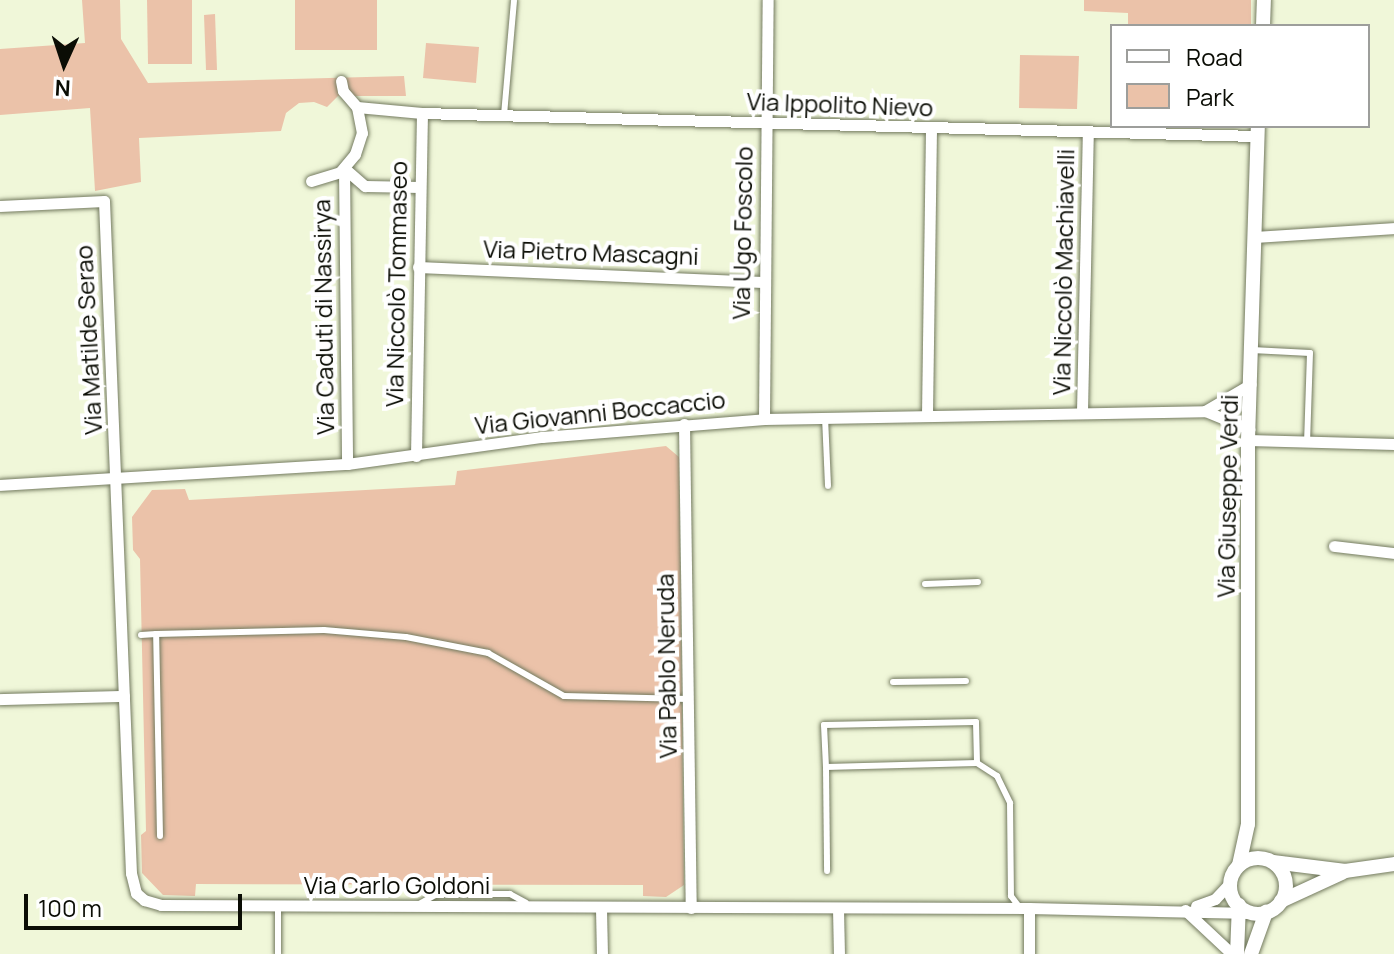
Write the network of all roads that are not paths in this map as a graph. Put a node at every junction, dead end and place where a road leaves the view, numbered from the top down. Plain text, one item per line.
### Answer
1 (514, 0) edge
2 (768, 0) edge
3 (1264, 0) edge
4 (1263, 24) edge
5 (341, 81) dead end
6 (357, 107) junction
7 (422, 113) junction
8 (504, 115) junction
9 (766, 123) junction
10 (931, 129) junction
11 (1258, 131) edge
12 (1088, 134) junction
13 (344, 168) junction
14 (311, 181) dead end
15 (420, 187) junction
16 (0, 206) edge
17 (1394, 228) edge
18 (1256, 237) junction
19 (418, 267) junction
20 (763, 282) junction
21 (1252, 350) junction
22 (1251, 384) junction
23 (1082, 411) junction
24 (1205, 411) junction
25 (927, 415) junction
26 (825, 417) junction
27 (764, 419) junction
28 (684, 424) junction
29 (1248, 435) junction
30 (1307, 442) junction
31 (1394, 444) edge
32 (416, 456) junction
33 (347, 464) junction
34 (116, 477) junction
35 (0, 485) edge
36 (828, 486) dead end
37 (1334, 546) dead end
38 (1394, 553) edge
39 (978, 582) dead end
40 (925, 584) dead end
41 (156, 634) junction
42 (141, 635) dead end
43 (966, 681) dead end
44 (893, 682) dead end
45 (124, 696) junction
46 (0, 699) edge
47 (688, 699) junction
48 (977, 763) junction
49 (826, 767) junction
50 (160, 836) dead end
51 (1273, 862) junction
52 (1394, 864) edge
53 (1239, 865) junction
54 (827, 871) dead end
55 (1345, 871) junction
56 (1231, 882) junction
57 (1281, 901) junction
58 (278, 906) junction
59 (601, 908) junction
60 (691, 908) junction
61 (838, 908) junction
62 (1024, 908) junction
63 (1184, 909) junction
64 (1249, 910) junction
65 (278, 954) edge
66 (602, 954) edge
67 (839, 954) edge
68 (1029, 954) edge
69 (1235, 954) edge
70 (1251, 954) edge

1 - 8 lane
2 - 9 street, Via Ugo Foscolo
3 - 4 street
5 - 6 street
6 - 7 street, Via Ippolito Nievo
6 - 13 street
7 - 8 street, Via Ippolito Nievo
7 - 15 street, Via Niccolò Tommaseo
8 - 9 street, Via Ippolito Nievo
9 - 10 street, Via Ippolito Nievo
9 - 20 street, Via Ugo Foscolo
10 - 12 street, Via Ippolito Nievo
10 - 25 street
11 - 12 street, Via Ippolito Nievo
11 - 18 street, Via Giuseppe Verdi
12 - 23 street, Via Niccolò Machiavelli
13 - 14 street
13 - 15 street
13 - 33 street, Via Caduti di Nassirya
15 - 19 street, Via Niccolò Tommaseo
16 - 34 street, Via Matilde Serao
17 - 18 street
18 - 21 street, Via Giuseppe Verdi
19 - 20 street, Via Pietro Mascagni
19 - 32 street, Via Niccolò Tommaseo
20 - 27 street, Via Ugo Foscolo
21 - 22 street, Via Giuseppe Verdi
21 - 30 lane
22 - 24 street
22 - 29 street, Via Giuseppe Verdi
23 - 24 street, Via Giovanni Boccaccio
23 - 25 street, Via Giovanni Boccaccio
24 - 29 street, Via Giovanni Boccaccio
25 - 26 street, Via Giovanni Boccaccio
26 - 27 street, Via Giovanni Boccaccio
26 - 36 lane
27 - 28 street, Via Giovanni Boccaccio
28 - 32 street, Via Giovanni Boccaccio
28 - 47 street, Via Pablo Neruda
29 - 30 street
29 - 53 street, Via Giuseppe Verdi
30 - 31 street
32 - 33 street, Via Giovanni Boccaccio
33 - 34 street, Via Giovanni Boccaccio
34 - 35 street, Via Giovanni Boccaccio
34 - 45 street, Via Carlo Goldoni
37 - 38 street
39 - 40 lane
41 - 42 lane
41 - 47 lane
41 - 50 lane
43 - 44 lane
45 - 46 street
45 - 58 street, Via Carlo Goldoni
47 - 60 street, Via Pablo Neruda
48 - 49 lane
48 - 49 lane
48 - 62 lane
49 - 54 lane
51 - 53 street
51 - 55 street
51 - 57 street
52 - 55 street
53 - 56 street
55 - 57 street
56 - 63 street, Via Carlo Goldoni
56 - 64 street
57 - 64 street
58 - 59 street, Via Carlo Goldoni
58 - 65 lane
59 - 60 street, Via Carlo Goldoni
59 - 66 street
60 - 61 street, Via Carlo Goldoni
61 - 62 street, Via Carlo Goldoni
61 - 67 street
62 - 63 street, Via Carlo Goldoni
62 - 68 street
63 - 64 street, Via Carlo Goldoni
63 - 69 street
64 - 69 street
64 - 70 street

